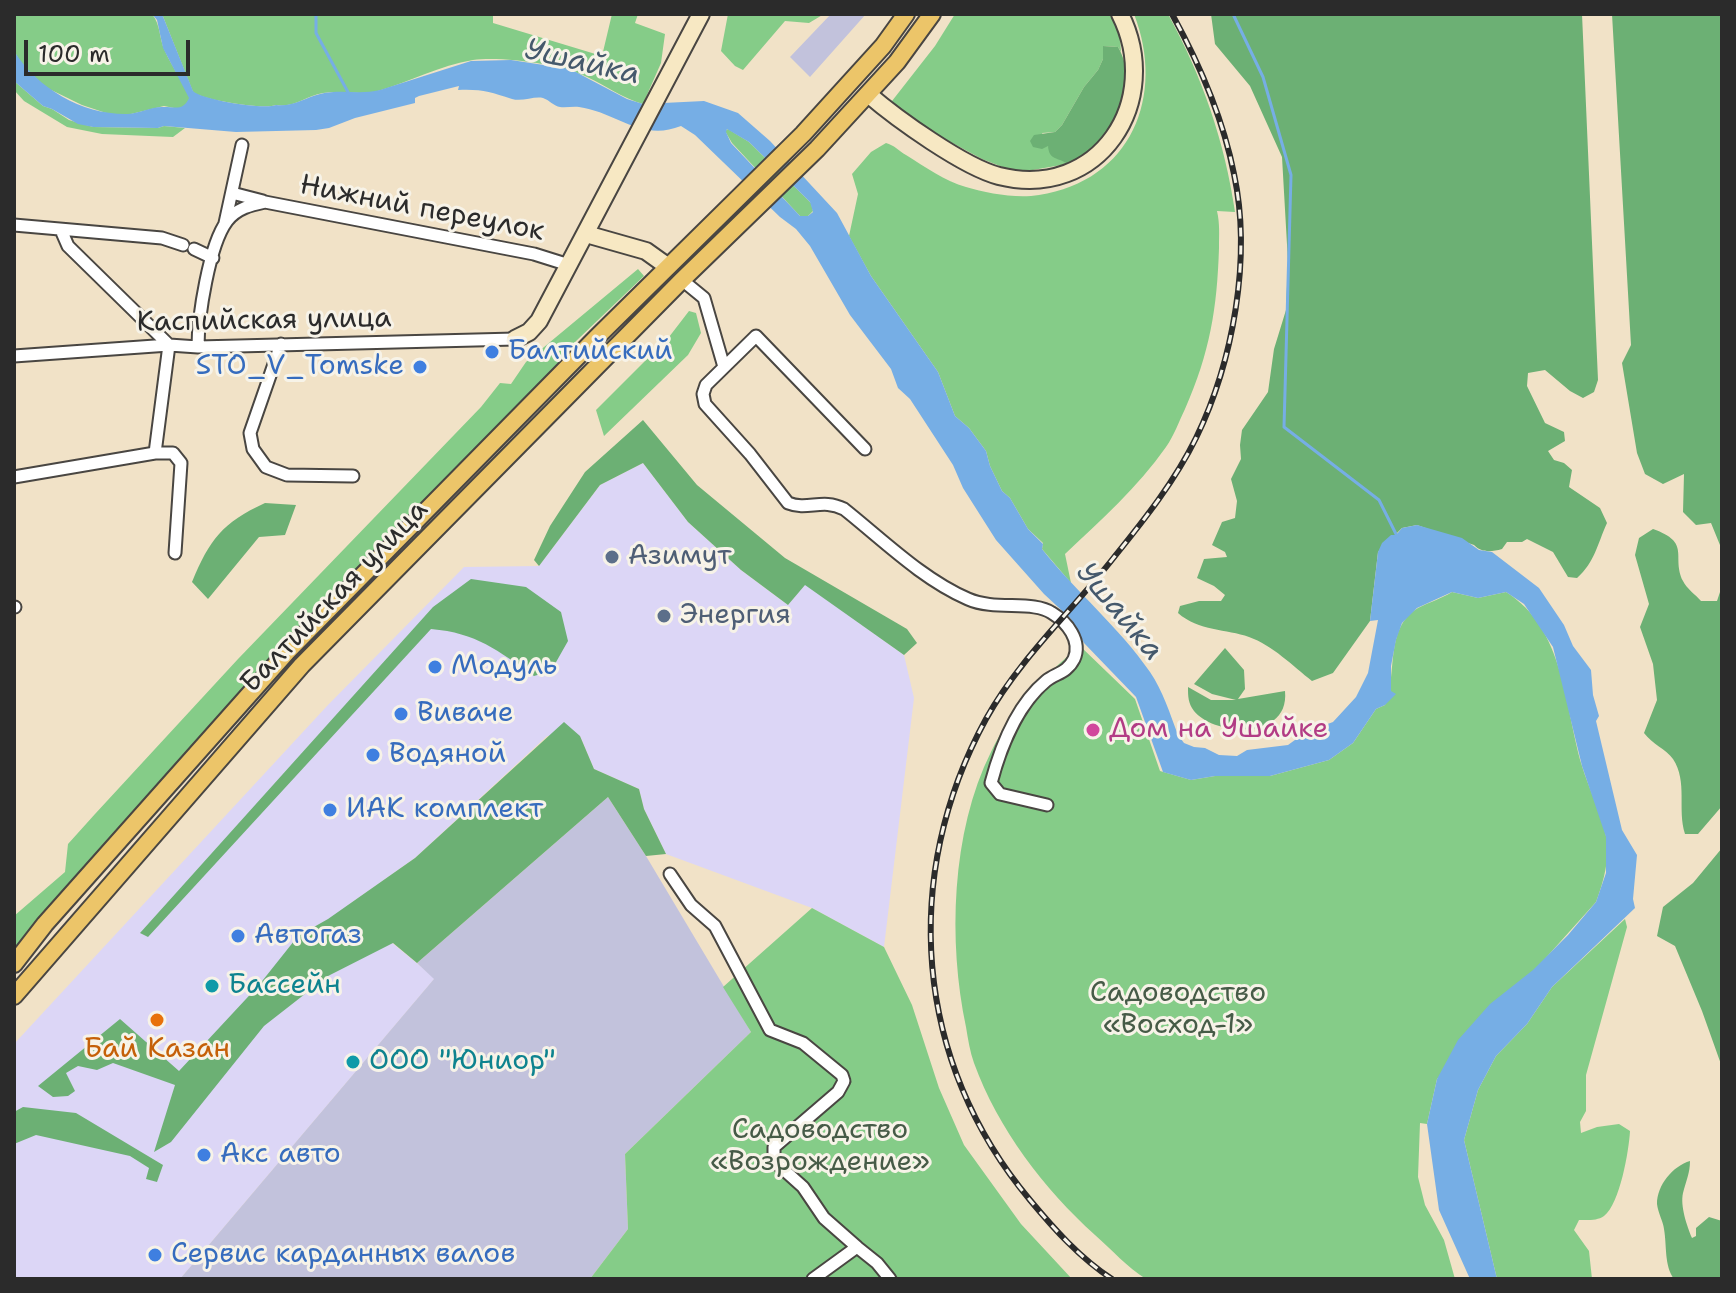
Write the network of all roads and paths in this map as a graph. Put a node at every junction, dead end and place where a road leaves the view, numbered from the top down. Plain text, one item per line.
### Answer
1 (701, 14) edge
2 (906, 14) edge
3 (932, 14) edge
4 (1120, 14) edge
5 (868, 94) junction
6 (242, 145) dead end
7 (232, 193) junction
8 (265, 202) junction
9 (225, 224) junction
10 (14, 225) edge
11 (61, 230) junction
12 (586, 234) junction
13 (213, 258) junction
14 (569, 265) junction
15 (667, 266) junction
16 (682, 280) junction
17 (515, 339) joint
18 (281, 344) junction
19 (169, 345) junction
20 (198, 347) junction
21 (14, 356) edge
22 (724, 367) junction
23 (865, 449) dead end
24 (155, 453) junction
25 (353, 476) dead end
26 (14, 477) edge
27 (175, 553) dead end
28 (1047, 805) dead end
29 (670, 874) dead end
30 (45, 924) junction
31 (14, 953) edge
32 (14, 964) edge
33 (14, 996) edge
34 (857, 1247) junction
35 (813, 1279) edge
36 (890, 1279) edge

1 - 12 street
2 - 15 main road, Балтийская улица
3 - 5 main road
4 - 5 street
5 - 16 main road, Балтийская улица
6 - 7 street
7 - 8 street, Нижний переулок
7 - 9 street
8 - 9 street, Нижний переулок
8 - 14 street, Нижний переулок
9 - 13 street
10 - 11 street
11 - 13 street
11 - 19 street
12 - 14 street
12 - 15 street
13 - 20 street
14 - 17 street
15 - 30 main road, Балтийская улица
16 - 22 street
16 - 33 main road, Балтийская улица
17 - 18 street, Каспийская улица
18 - 20 street, Каспийская улица
18 - 25 street
19 - 20 street, Каспийская улица
19 - 21 street, Каспийская улица
19 - 24 street
22 - 23 street
22 - 28 street
24 - 26 street
24 - 27 street
29 - 34 street
30 - 31 street
30 - 32 main road, Балтийская улица
34 - 35 street
34 - 36 street

